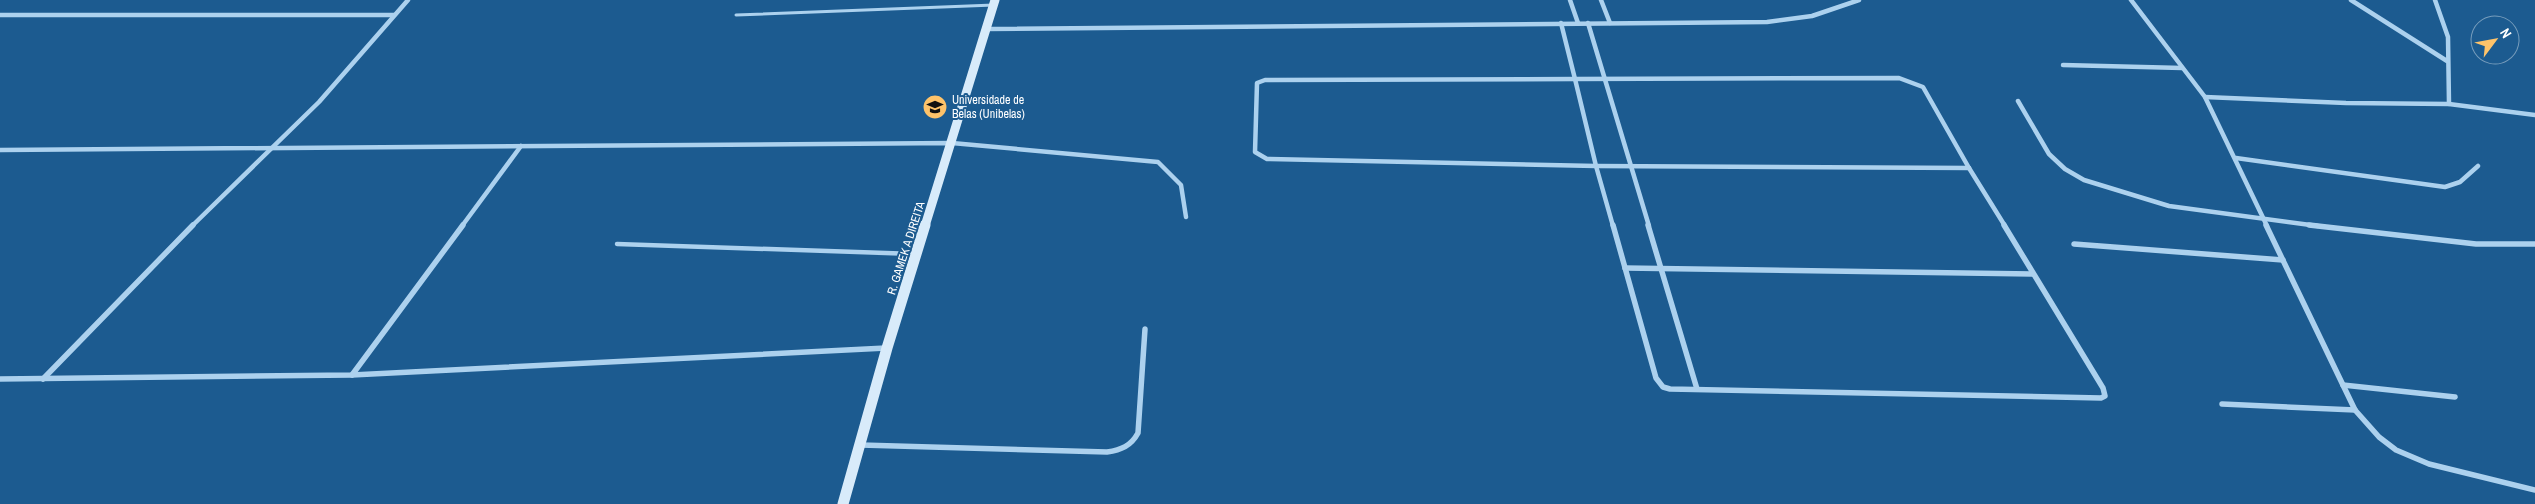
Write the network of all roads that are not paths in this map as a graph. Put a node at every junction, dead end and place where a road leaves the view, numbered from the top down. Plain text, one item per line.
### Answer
1 (408, 0) edge
2 (1570, 0) edge
3 (1601, 0) edge
4 (1859, 0) edge
5 (2132, 0) edge
6 (2351, 0) edge
7 (2435, 0) edge
8 (994, 3) edge
9 (394, 14) junction
10 (0, 15) edge
11 (736, 15) dead end
12 (1561, 23) junction
13 (1578, 23) junction
14 (1588, 23) junction
15 (1610, 23) junction
16 (986, 29) junction
17 (2447, 61) junction
18 (2063, 65) dead end
19 (2182, 68) junction
20 (1576, 80) junction
21 (1606, 80) junction
22 (2205, 97) junction
23 (2018, 101) dead end
24 (2448, 104) junction
25 (2535, 115) edge
26 (952, 143) junction
27 (521, 146) junction
28 (274, 148) junction
29 (0, 150) edge
30 (2236, 158) junction
31 (1596, 166) junction
32 (1631, 166) junction
33 (2478, 166) dead end
34 (1969, 168) junction
35 (1186, 217) dead end
36 (2265, 220) junction
37 (617, 244) dead end
38 (2074, 244) dead end
39 (2535, 244) edge
40 (917, 254) junction
41 (2283, 260) junction
42 (1625, 268) junction
43 (1662, 269) junction
44 (2032, 274) junction
45 (1145, 329) dead end
46 (887, 348) junction
47 (352, 375) junction
48 (0, 379) edge
49 (43, 379) junction
50 (2343, 385) junction
51 (1697, 389) junction
52 (2454, 397) dead end
53 (2222, 404) dead end
54 (2355, 410) junction
55 (861, 444) junction
56 (2535, 490) edge
57 (843, 504) edge

1 - 9 street
2 - 13 street
3 - 15 street
4 - 15 street
5 - 19 street
6 - 17 street
7 - 17 street
8 - 11 lane
8 - 16 main road, R. GAMEK A DIREITA
9 - 10 street
9 - 28 street
12 - 13 street
12 - 16 street
12 - 20 street
13 - 14 street
14 - 15 street
14 - 21 street
16 - 26 main road, R. GAMEK A DIREITA
17 - 24 street
18 - 19 street
19 - 22 street
20 - 21 street
20 - 31 street
20 - 31 street
21 - 32 street
21 - 34 street
22 - 24 street
22 - 30 street
23 - 36 street
24 - 25 street
26 - 27 street
26 - 35 street
26 - 40 main road, R. GAMEK A DIREITA
27 - 28 street
27 - 47 street
28 - 29 street
28 - 49 street
30 - 33 street
30 - 36 street
31 - 32 street
31 - 42 street
32 - 34 street
32 - 43 street
34 - 44 street
36 - 39 street
36 - 41 street
37 - 40 lane
38 - 41 street
40 - 46 main road, R. GAMEK A DIREITA
41 - 50 street
42 - 43 street
42 - 51 street
43 - 44 street
43 - 51 street
44 - 51 street
45 - 55 street
46 - 47 street
46 - 55 main road, R. GAMEK A DIREITA
47 - 49 street
48 - 49 street
50 - 52 street
50 - 54 street
53 - 54 street
54 - 56 street
55 - 57 main road, R. GAMEK A DIREITA

